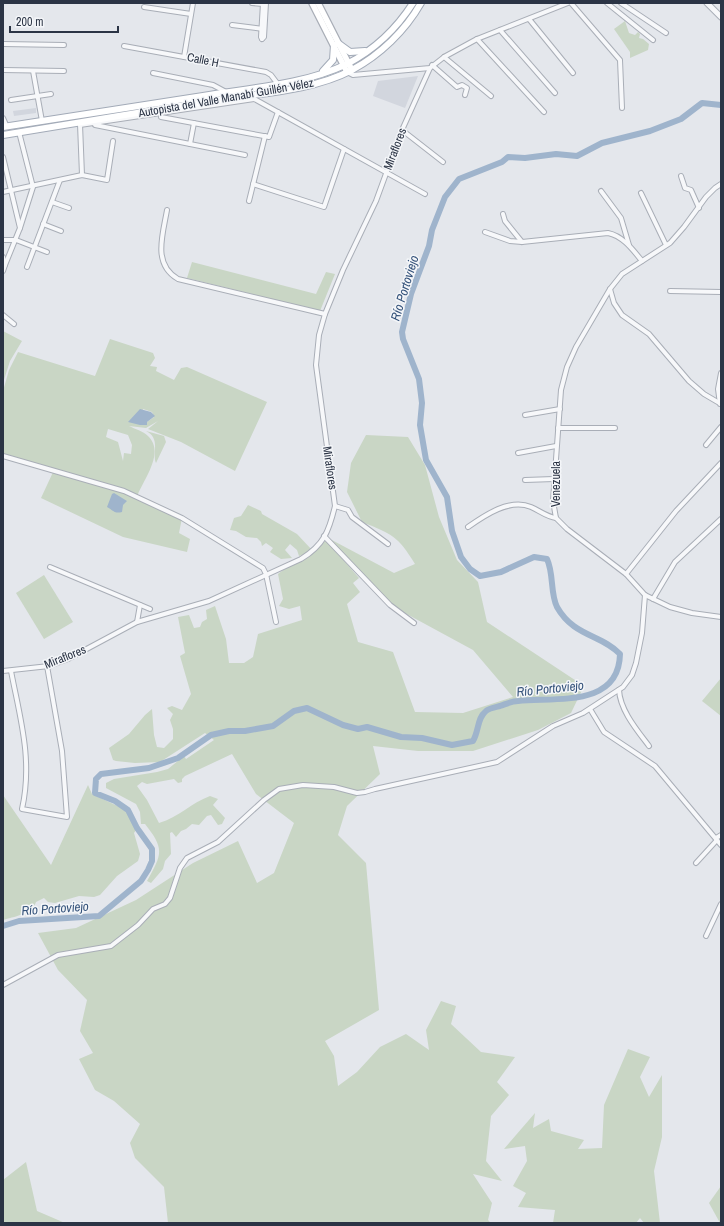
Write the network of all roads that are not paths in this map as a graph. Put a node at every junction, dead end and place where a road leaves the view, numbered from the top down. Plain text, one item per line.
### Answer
1 (193, 3) edge
2 (252, 3) edge
3 (312, 3) edge
4 (318, 3) edge
5 (413, 3) edge
6 (421, 3) edge
7 (569, 3) edge
8 (607, 3) edge
9 (621, 3) edge
10 (707, 3) edge
11 (264, 4) edge
12 (562, 4) edge
13 (144, 7) dead end
14 (191, 14) junction
15 (721, 17) edge
16 (530, 19) junction
17 (232, 25) dead end
18 (500, 30) junction
19 (666, 33) dead end
20 (477, 39) junction
21 (653, 40) dead end
22 (3, 44) edge
23 (64, 45) dead end
24 (336, 45) junction
25 (124, 46) dead end
26 (372, 48) junction
27 (184, 56) junction
28 (444, 57) junction
29 (346, 64) junction
30 (431, 66) junction
31 (3, 70) edge
32 (32, 71) junction
33 (64, 71) dead end
34 (350, 71) junction
35 (153, 73) dead end
36 (573, 73) dead end
37 (310, 77) junction
38 (277, 84) junction
39 (213, 86) junction
40 (226, 92) junction
41 (555, 93) dead end
42 (51, 94) dead end
43 (214, 94) junction
44 (466, 95) dead end
45 (37, 96) junction
46 (491, 96) dead end
47 (252, 97) junction
48 (11, 100) dead end
49 (622, 108) dead end
50 (170, 110) junction
51 (278, 112) junction
52 (544, 112) dead end
53 (161, 117) dead end
54 (3, 118) edge
55 (172, 119) junction
56 (42, 121) junction
57 (81, 123) junction
58 (194, 123) junction
59 (91, 124) junction
60 (5, 127) edge
61 (402, 130) junction
62 (19, 132) junction
63 (3, 135) edge
64 (265, 136) junction
65 (114, 142) dead end
66 (190, 144) junction
67 (344, 149) junction
68 (245, 155) dead end
69 (3, 157) edge
70 (443, 162) dead end
71 (386, 172) junction
72 (82, 175) junction
73 (681, 176) dead end
74 (60, 180) junction
75 (253, 184) junction
76 (721, 184) edge
77 (32, 187) junction
78 (11, 191) junction
79 (601, 191) dead end
80 (3, 192) edge
81 (641, 193) dead end
82 (425, 194) dead end
83 (249, 201) dead end
84 (52, 202) junction
85 (69, 208) dead end
86 (699, 208) junction
87 (167, 210) dead end
88 (503, 214) dead end
89 (43, 224) junction
90 (20, 228) junction
91 (62, 231) dead end
92 (485, 232) dead end
93 (3, 240) edge
94 (16, 240) junction
95 (522, 242) junction
96 (629, 245) junction
97 (666, 245) junction
98 (34, 247) junction
99 (47, 252) dead end
100 (3, 257) edge
101 (642, 261) junction
102 (4, 265) edge
103 (27, 267) dead end
104 (3, 271) edge
105 (610, 289) junction
106 (670, 292) dead end
107 (721, 292) edge
108 (325, 314) junction
109 (3, 315) edge
110 (14, 324) dead end
111 (721, 373) edge
112 (721, 404) edge
113 (560, 409) junction
114 (525, 415) dead end
115 (558, 428) junction
116 (615, 428) dead end
117 (721, 428) edge
118 (556, 446) junction
119 (706, 446) dead end
120 (518, 453) dead end
121 (3, 456) edge
122 (721, 463) edge
123 (554, 479) junction
124 (525, 480) dead end
125 (335, 506) junction
126 (556, 518) junction
127 (721, 519) edge
128 (468, 527) dead end
129 (324, 536) junction
130 (388, 544) dead end
131 (50, 566) dead end
132 (266, 574) junction
133 (626, 574) junction
134 (645, 595) junction
135 (653, 599) junction
136 (140, 605) junction
137 (150, 610) dead end
138 (721, 617) edge
139 (137, 622) junction
140 (276, 622) dead end
141 (414, 623) dead end
142 (47, 666) junction
143 (3, 671) edge
144 (11, 671) junction
145 (619, 690) junction
146 (590, 709) junction
147 (649, 746) dead end
148 (721, 835) edge
149 (716, 839) junction
150 (721, 845) edge
151 (696, 863) dead end
152 (721, 904) edge
153 (706, 936) dead end
154 (3, 985) edge

1 - 14 street
2 - 11 street
3 - 24 main road
4 - 24 main road
5 - 26 main road, Autopista del Valle Manabí Guillén Vélez
6 - 34 main road, Autopista del Valle Manabí Guillén Vélez
7 - 12 street
7 - 49 street
8 - 21 street
9 - 19 street
10 - 15 street
11 - 17 street
12 - 16 street
13 - 14 street
14 - 27 street
16 - 18 street
16 - 36 street
18 - 20 street
18 - 41 street
20 - 28 street
20 - 52 street
22 - 23 street
24 - 26 main road
24 - 29 main road
24 - 37 main road
25 - 27 street, Calle H
26 - 29 main road, Autopista del Valle Manabí Guillén Vélez
27 - 38 street, Calle H
28 - 30 street
28 - 46 street
29 - 34 main road
29 - 37 main road, Autopista del Valle Manabí Guillén Vélez
30 - 34 street
30 - 44 street
30 - 61 street, Miraflores
31 - 32 street
32 - 33 street
32 - 45 street
34 - 47 main road, Autopista del Valle Manabí Guillén Vélez
35 - 39 street
37 - 38 main road, Autopista del Valle Manabí Guillén Vélez
38 - 40 main road, Autopista del Valle Manabí Guillén Vélez
39 - 40 street
39 - 43 street
40 - 43 main road, Autopista del Valle Manabí Guillén Vélez
42 - 45 street
43 - 56 main road, Autopista del Valle Manabí Guillén Vélez
45 - 48 street
45 - 56 street
47 - 50 main road, Autopista del Valle Manabí Guillén Vélez
47 - 51 street
50 - 55 street
50 - 57 main road, Autopista del Valle Manabí Guillén Vélez
50 - 59 street
51 - 64 street
51 - 67 street
53 - 55 street
54 - 60 street
55 - 58 street
56 - 60 main road, Autopista del Valle Manabí Guillén Vélez
57 - 59 street
57 - 62 main road, Autopista del Valle Manabí Guillén Vélez
57 - 72 street
58 - 64 street
58 - 66 street
59 - 66 street
61 - 70 street
61 - 71 street, Miraflores
62 - 63 main road, Autopista del Valle Manabí Guillén Vélez
62 - 77 street
64 - 75 street
65 - 72 street
66 - 68 street
67 - 71 street
67 - 75 street
69 - 78 street
71 - 82 street
71 - 108 street, Miraflores
72 - 74 street
73 - 86 street
74 - 77 street
74 - 84 street
75 - 83 street
76 - 86 street, Venezuela
77 - 78 street
77 - 90 street
78 - 80 street
78 - 90 street
79 - 96 street
81 - 97 street
84 - 85 street
84 - 89 street
86 - 97 street, Venezuela
87 - 108 street
88 - 95 street
89 - 91 street
89 - 98 street
90 - 94 street
92 - 95 street
93 - 94 street
94 - 98 street
94 - 102 street
95 - 96 street
96 - 101 street
97 - 101 street, Venezuela
98 - 99 street
98 - 103 street
100 - 102 street
101 - 105 street, Venezuela
102 - 104 street
105 - 112 street
105 - 113 street, Venezuela
106 - 107 street
108 - 125 street, Miraflores
109 - 110 street
111 - 112 street
113 - 114 street
113 - 115 street, Venezuela
115 - 116 street
115 - 118 street, Venezuela
117 - 119 street
118 - 120 street
118 - 123 street, Venezuela
121 - 132 street
122 - 133 street
123 - 124 street
123 - 126 street, Venezuela
125 - 129 street, Miraflores
125 - 130 street
126 - 128 street
126 - 133 street, Venezuela
127 - 135 street
129 - 132 street, Miraflores
129 - 141 street
131 - 136 street
132 - 139 street, Miraflores
132 - 140 street
133 - 134 street, Venezuela
134 - 135 street, Venezuela
134 - 145 street
135 - 138 street, Venezuela
136 - 137 street
136 - 139 street
139 - 142 street, Miraflores
142 - 144 street, Miraflores
142 - 144 street
143 - 144 street, Miraflores
145 - 146 street
145 - 147 street
146 - 149 street
146 - 154 street
148 - 149 street
149 - 150 street
149 - 151 street
152 - 153 street

